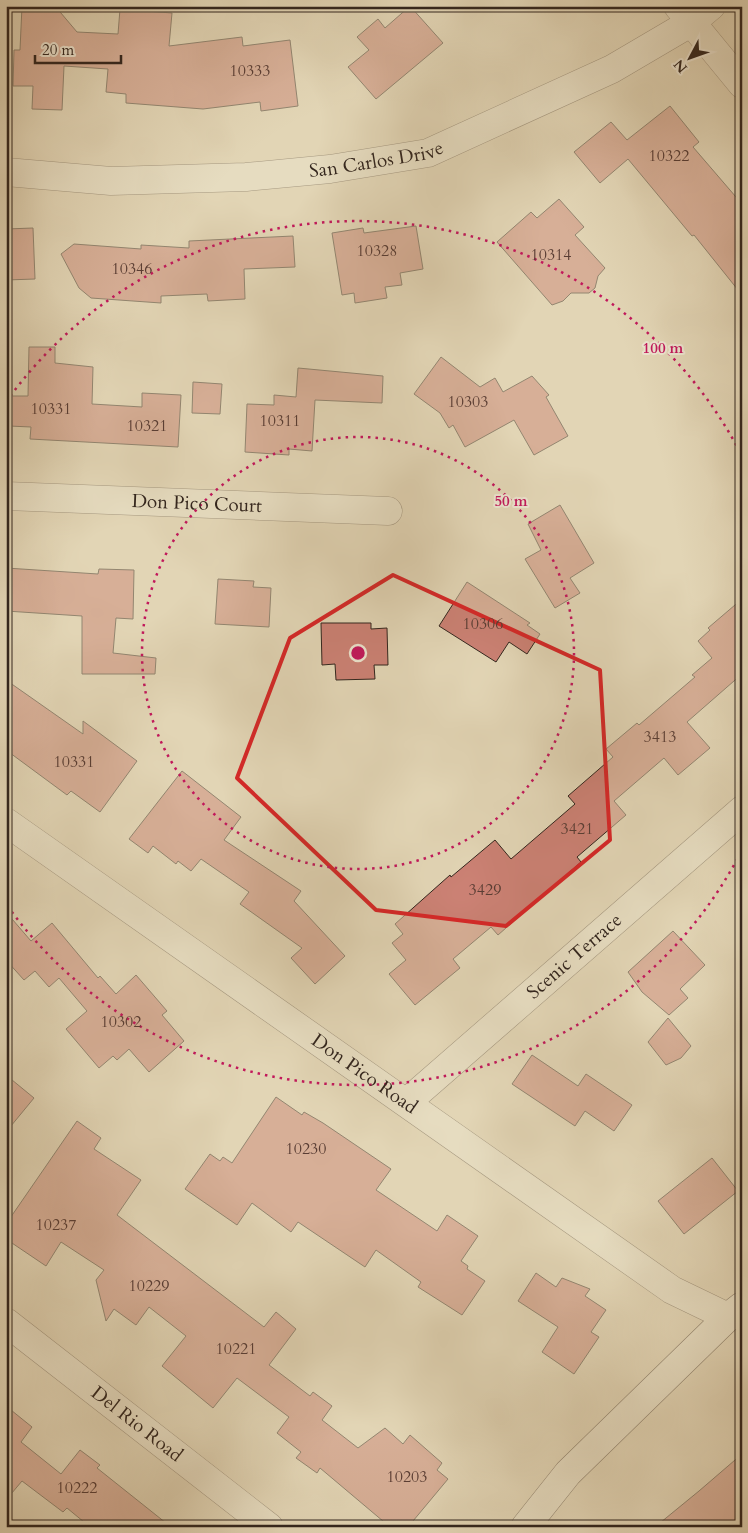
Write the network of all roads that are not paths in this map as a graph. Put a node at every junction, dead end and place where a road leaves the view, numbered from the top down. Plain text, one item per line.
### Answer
1 (694, 12) edge
2 (742, 84) edge
3 (6, 172) edge
4 (6, 496) edge
5 (388, 511) dead end
6 (742, 810) edge
7 (6, 822) edge
8 (407, 1102) junction
9 (735, 1311) edge
10 (6, 1322) edge
11 (269, 1527) edge
12 (525, 1527) edge

1 - 2 street
1 - 3 street, San Carlos Drive
4 - 5 street, Don Pico Court
6 - 8 street, Scenic Terrace
7 - 8 street, Don Pico Road
8 - 9 street, Don Pico Road
9 - 12 street
10 - 11 street, Del Rio Road

